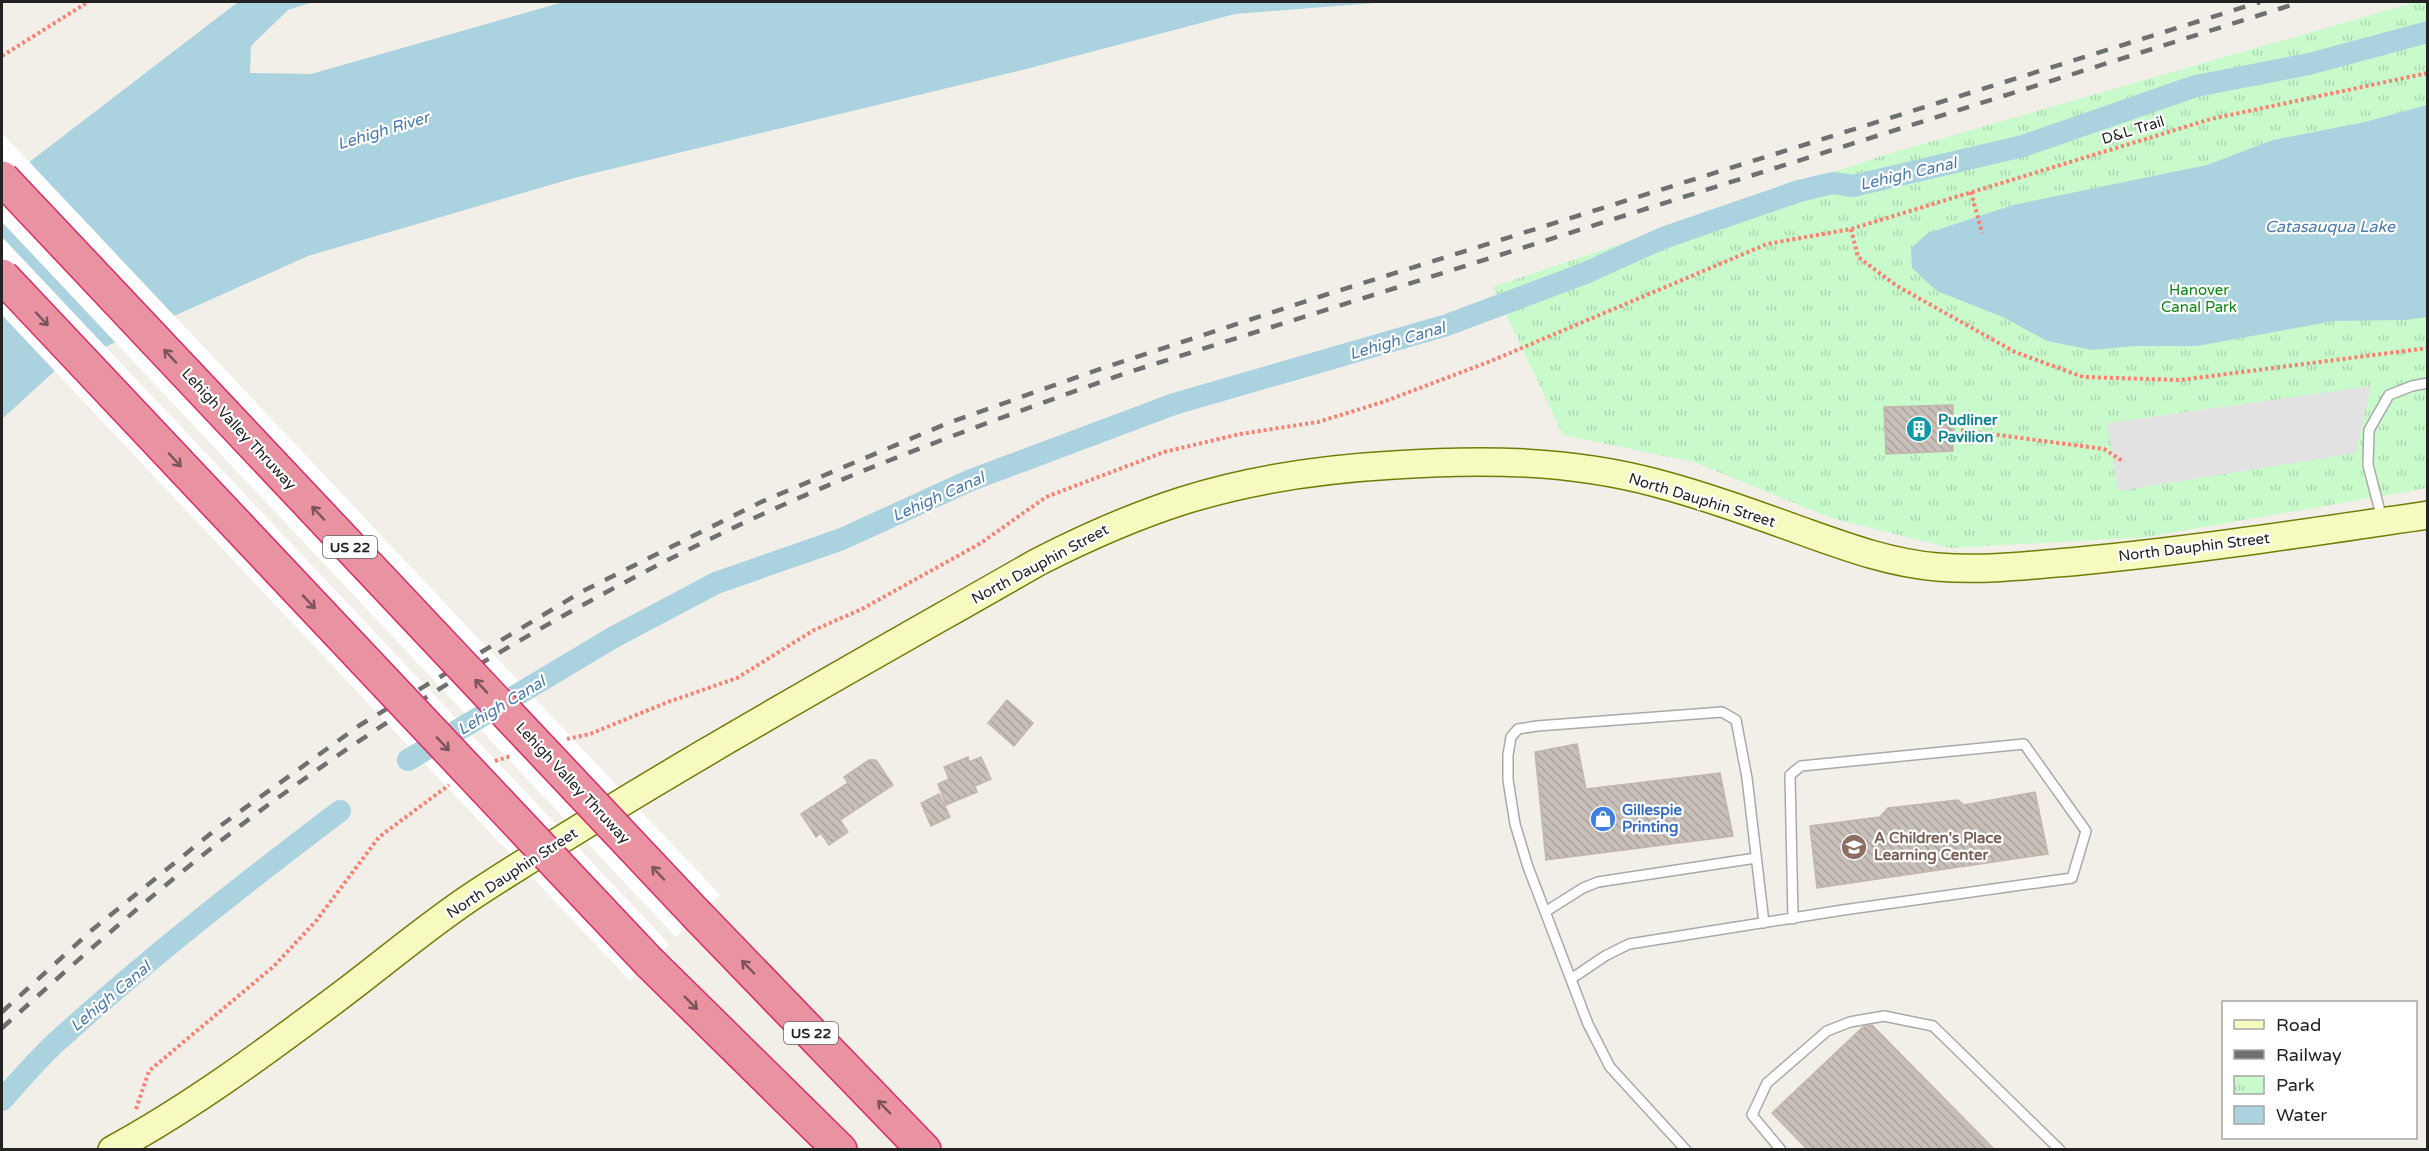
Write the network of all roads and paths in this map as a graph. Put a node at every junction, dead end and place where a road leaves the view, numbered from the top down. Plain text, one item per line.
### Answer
1 (88, 2) edge
2 (2, 56) edge
3 (2427, 73) edge
4 (2, 178) edge
5 (1971, 192) junction
6 (1982, 233) dead end
7 (2, 276) edge
8 (2427, 348) edge
9 (2427, 383) edge
10 (1961, 430) dead end
11 (2124, 462) dead end
12 (2427, 515) edge
13 (2383, 522) junction
14 (1756, 858) junction
15 (1545, 912) junction
16 (1793, 919) junction
17 (1764, 924) junction
18 (1571, 979) junction
19 (1774, 1146) edge
20 (112, 1149) edge
21 (840, 1149) edge
22 (924, 1149) edge
23 (1686, 1149) edge
24 (1781, 1149) edge
25 (2060, 1149) edge

1 - 2 path
3 - 5 path, D&L Trail
22 -> 4 highway, Lehigh Valley Thruway / US 22, bridge
5 - 6 path
5 - 8 path, D&L Trail
7 -> 21 highway, bridge
9 - 13 lane
10 - 11 path
12 - 13 street, North Dauphin Street
13 - 20 street, North Dauphin Street
14 - 15 lane
14 - 15 lane
14 - 17 lane
15 - 18 lane
16 - 16 lane
16 - 17 lane
17 - 18 lane
18 - 23 lane
19 - 24 lane
19 - 25 lane

